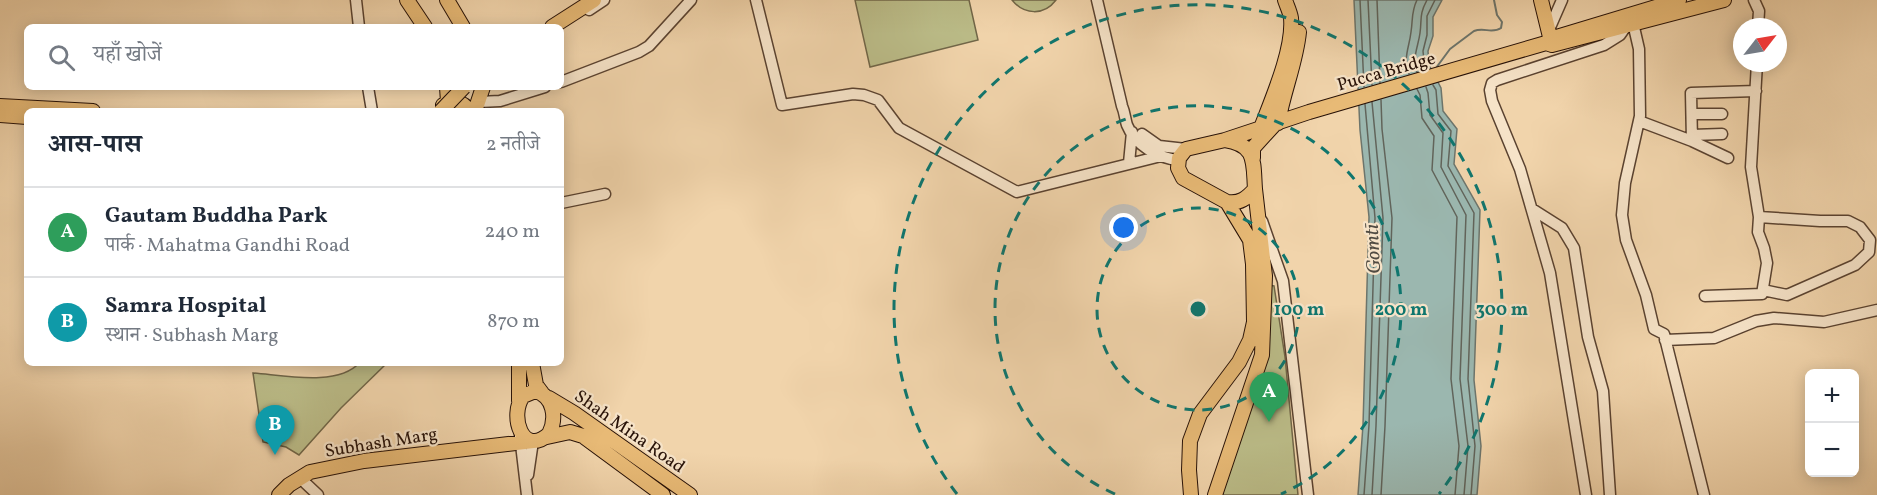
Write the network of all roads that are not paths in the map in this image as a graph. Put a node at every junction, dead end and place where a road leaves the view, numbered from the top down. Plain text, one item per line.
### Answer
1 (356, 0) edge
2 (407, 0) edge
3 (447, 0) edge
4 (594, 0) edge
5 (604, 0) edge
6 (691, 0) edge
7 (756, 0) edge
8 (1097, 0) edge
9 (1286, 0) edge
10 (1295, 0) edge
11 (1541, 0) edge
12 (1562, 0) edge
13 (1679, 0) edge
14 (1724, 0) edge
15 (1754, 0) edge
16 (1654, 4) edge
17 (1759, 18) edge
18 (359, 24) edge
19 (422, 24) edge
20 (461, 24) edge
21 (557, 24) edge
22 (564, 24) edge
23 (1630, 24) junction
24 (1549, 40) junction
25 (1757, 72) edge
26 (564, 81) edge
27 (368, 90) edge
28 (446, 90) edge
29 (461, 90) edge
30 (482, 90) edge
31 (535, 90) edge
32 (1756, 91) junction
33 (0, 108) edge
34 (372, 108) edge
35 (440, 108) edge
36 (441, 108) edge
37 (444, 108) edge
38 (474, 108) edge
39 (24, 109) edge
40 (24, 112) edge
41 (1692, 114) junction
42 (1722, 114) dead end
43 (0, 115) edge
44 (1126, 116) junction
45 (24, 117) edge
46 (1639, 121) junction
47 (1277, 123) junction
48 (1261, 128) junction
49 (1132, 132) junction
50 (1722, 135) dead end
51 (1692, 138) junction
52 (1225, 140) junction
53 (1182, 154) junction
54 (1161, 156) junction
55 (1253, 158) junction
56 (1728, 158) dead end
57 (1129, 163) junction
58 (1256, 189) junction
59 (605, 194) dead end
60 (564, 202) edge
61 (1227, 202) junction
62 (1258, 209) junction
63 (1532, 209) junction
64 (1759, 217) junction
65 (1763, 290) junction
66 (1705, 296) dead end
67 (1877, 310) edge
68 (1665, 340) junction
69 (1239, 362) junction
70 (519, 366) edge
71 (533, 366) edge
72 (1258, 368) junction
73 (545, 396) junction
74 (519, 401) junction
75 (547, 436) junction
76 (524, 437) junction
77 (660, 473) junction
78 (300, 478) junction
79 (651, 486) junction
80 (527, 491) edge
81 (279, 495) edge
82 (318, 495) edge
83 (663, 495) edge
84 (690, 495) edge
85 (1191, 495) edge
86 (1215, 495) edge
87 (1308, 495) edge
88 (1586, 495) edge
89 (1610, 495) edge
90 (1704, 495) edge

1 - 18 street
2 - 19 main road
3 - 20 main road
4 - 21 main road
5 - 22 street
6 - 26 street
7 - 57 street
8 - 44 street
9 - 48 main road
10 - 47 main road
11 - 24 main road
12 - 24 street
13 - 16 main road
14 - 23 main road
15 - 17 street
16 - 24 main road
23 - 24 main road
23 - 46 street
23 - 63 street
24 - 47 main road, Pucca Bridge
25 - 32 street
27 - 34 street
28 - 35 main road
29 - 36 main road, bridge
30 - 38 main road
31 - 38 street
32 - 41 street
32 - 64 street
33 - 39 main road
33 - 40 main road
37 - 38 main road
41 - 42 street
41 - 51 street
43 - 45 main road
44 - 49 street
44 - 53 street
46 - 51 street
46 - 68 street
47 - 48 main road, Pucca Bridge
47 - 55 main road
48 - 52 main road, Pucca Bridge
49 - 54 street
49 - 57 street
50 - 51 street
51 - 56 street
52 - 53 main road
52 - 55 main road
53 - 54 street
53 - 61 main road
54 - 57 street
55 - 58 main road
58 - 61 main road
58 - 62 main road
59 - 60 street
61 - 69 main road
62 - 72 main road
62 - 87 street
63 - 88 street
63 - 89 street
64 - 65 street
64 - 65 street
65 - 66 street
67 - 68 street
68 - 90 street
69 - 72 main road
69 - 85 main road
70 - 74 main road
71 - 73 main road
72 - 86 main road
73 - 74 main road
73 - 75 main road
73 - 77 main road, Shah Mina Road
74 - 76 main road
75 - 76 main road
75 - 79 main road, Shah Mina Road
76 - 78 main road, Subhash Marg
76 - 80 street
77 - 79 main road
77 - 84 main road, Shah Mina Road
78 - 81 main road, Subhash Marg
78 - 82 street
79 - 83 main road, Shah Mina Road

